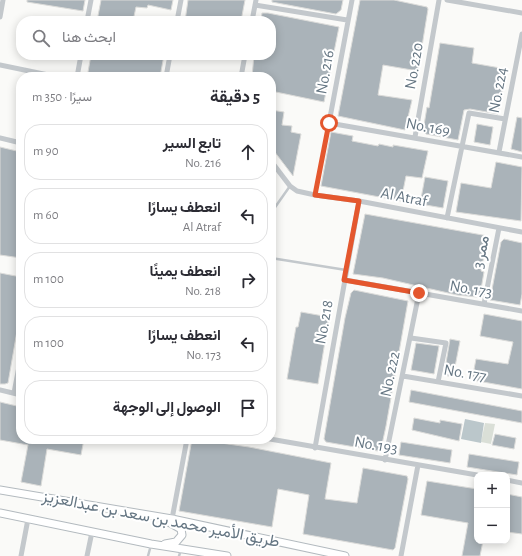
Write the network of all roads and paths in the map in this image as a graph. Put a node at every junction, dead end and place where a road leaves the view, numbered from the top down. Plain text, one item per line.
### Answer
1 (3, 0) edge
2 (91, 0) edge
3 (181, 0) edge
4 (352, 0) edge
5 (438, 0) edge
6 (447, 0) edge
7 (255, 3) edge
8 (522, 13) edge
9 (0, 15) edge
10 (89, 16) edge
11 (178, 16) edge
12 (253, 16) edge
13 (347, 20) junction
14 (522, 34) edge
15 (80, 60) edge
16 (169, 60) edge
17 (244, 60) edge
18 (0, 65) edge
19 (34, 72) edge
20 (78, 72) edge
21 (167, 72) edge
22 (242, 72) edge
23 (505, 119) junction
24 (329, 123) junction
25 (415, 137) junction
26 (0, 138) edge
27 (16, 141) edge
28 (463, 146) junction
29 (499, 152) junction
30 (522, 157) edge
31 (276, 168) edge
32 (290, 186) junction
33 (315, 195) junction
34 (359, 201) junction
35 (276, 206) edge
36 (447, 218) junction
37 (499, 228) junction
38 (522, 232) edge
39 (276, 259) edge
40 (346, 270) junction
41 (344, 280) junction
42 (419, 293) junction
43 (484, 304) junction
44 (522, 311) edge
45 (411, 338) junction
46 (403, 376) junction
47 (16, 382) edge
48 (438, 382) junction
49 (0, 390) edge
50 (14, 393) joint
51 (522, 396) edge
52 (276, 440) edge
53 (186, 444) edge
54 (315, 448) junction
55 (386, 460) junction
56 (418, 465) junction
57 (474, 474) edge
58 (510, 481) edge
59 (522, 483) edge
60 (0, 490) edge
61 (0, 514) edge
62 (153, 516) junction
63 (28, 519) junction
64 (172, 519) junction
65 (92, 532) junction
66 (153, 545) junction
67 (180, 552) edge
68 (21, 556) edge
69 (87, 556) edge
70 (148, 556) edge
71 (227, 556) edge
72 (345, 556) edge
73 (400, 556) edge

1 - 9 street
2 - 10 street
3 - 11 street
4 - 13 street, No. 216
5 - 25 street, No. 220
6 - 8 street
7 - 12 street
7 - 13 street
13 - 24 street, No. 216
14 - 23 street, No. 224
15 - 20 street
16 - 21 street
17 - 22 street
18 - 19 street
23 - 28 street
23 - 29 street, No. 224
24 - 25 street, No. 169
24 - 33 lane, No. 216
25 - 28 street, No. 169
26 - 27 street
28 - 29 street, No. 169
28 - 36 street
29 - 30 street, No. 169
31 - 32 street
32 - 33 street, Al Atraf
32 - 35 lane
33 - 34 street, Al Atraf
34 - 36 street, Al Atraf
34 - 40 street, No. 218
36 - 37 street, Al Atraf
37 - 38 street, Al Atraf
37 - 43 street, ممر 3
39 - 40 lane
40 - 41 street, No. 218
41 - 42 street, No. 173
41 - 54 street, No. 218
42 - 43 street, No. 173
42 - 45 street, No. 222
43 - 44 street, No. 173
45 - 46 street, No. 222
45 - 48 street
46 - 48 street, No. 177
46 - 55 street, No. 222
47 - 50 street
48 - 51 street, No. 177
49 - 50 street
52 - 54 street, No. 193
53 - 64 street
54 - 55 street, No. 193
55 - 56 street, No. 193
56 - 57 street, No. 193
56 - 73 street
58 - 59 street
60 - 62 main road, طريق الأمير محمد بن سعد بن عبدالعزيز
61 - 63 main road, طريق الأمير محمد بن سعد بن عبدالعزيز
62 - 64 main road, طريق الأمير محمد بن سعد بن عبدالعزيز
62 - 66 main road
63 - 65 main road, طريق الأمير محمد بن سعد بن عبدالعزيز
63 - 68 street
64 - 72 main road, طريق الأمير محمد بن سعد بن عبدالعزيز
65 - 66 main road, طريق الأمير محمد بن سعد بن عبدالعزيز
65 - 69 street
66 - 67 main road, طريق الأمير محمد بن سعد بن عبدالعزيز
66 - 70 lane
67 - 71 main road, طريق الأمير محمد بن سعد بن عبدالعزيز

